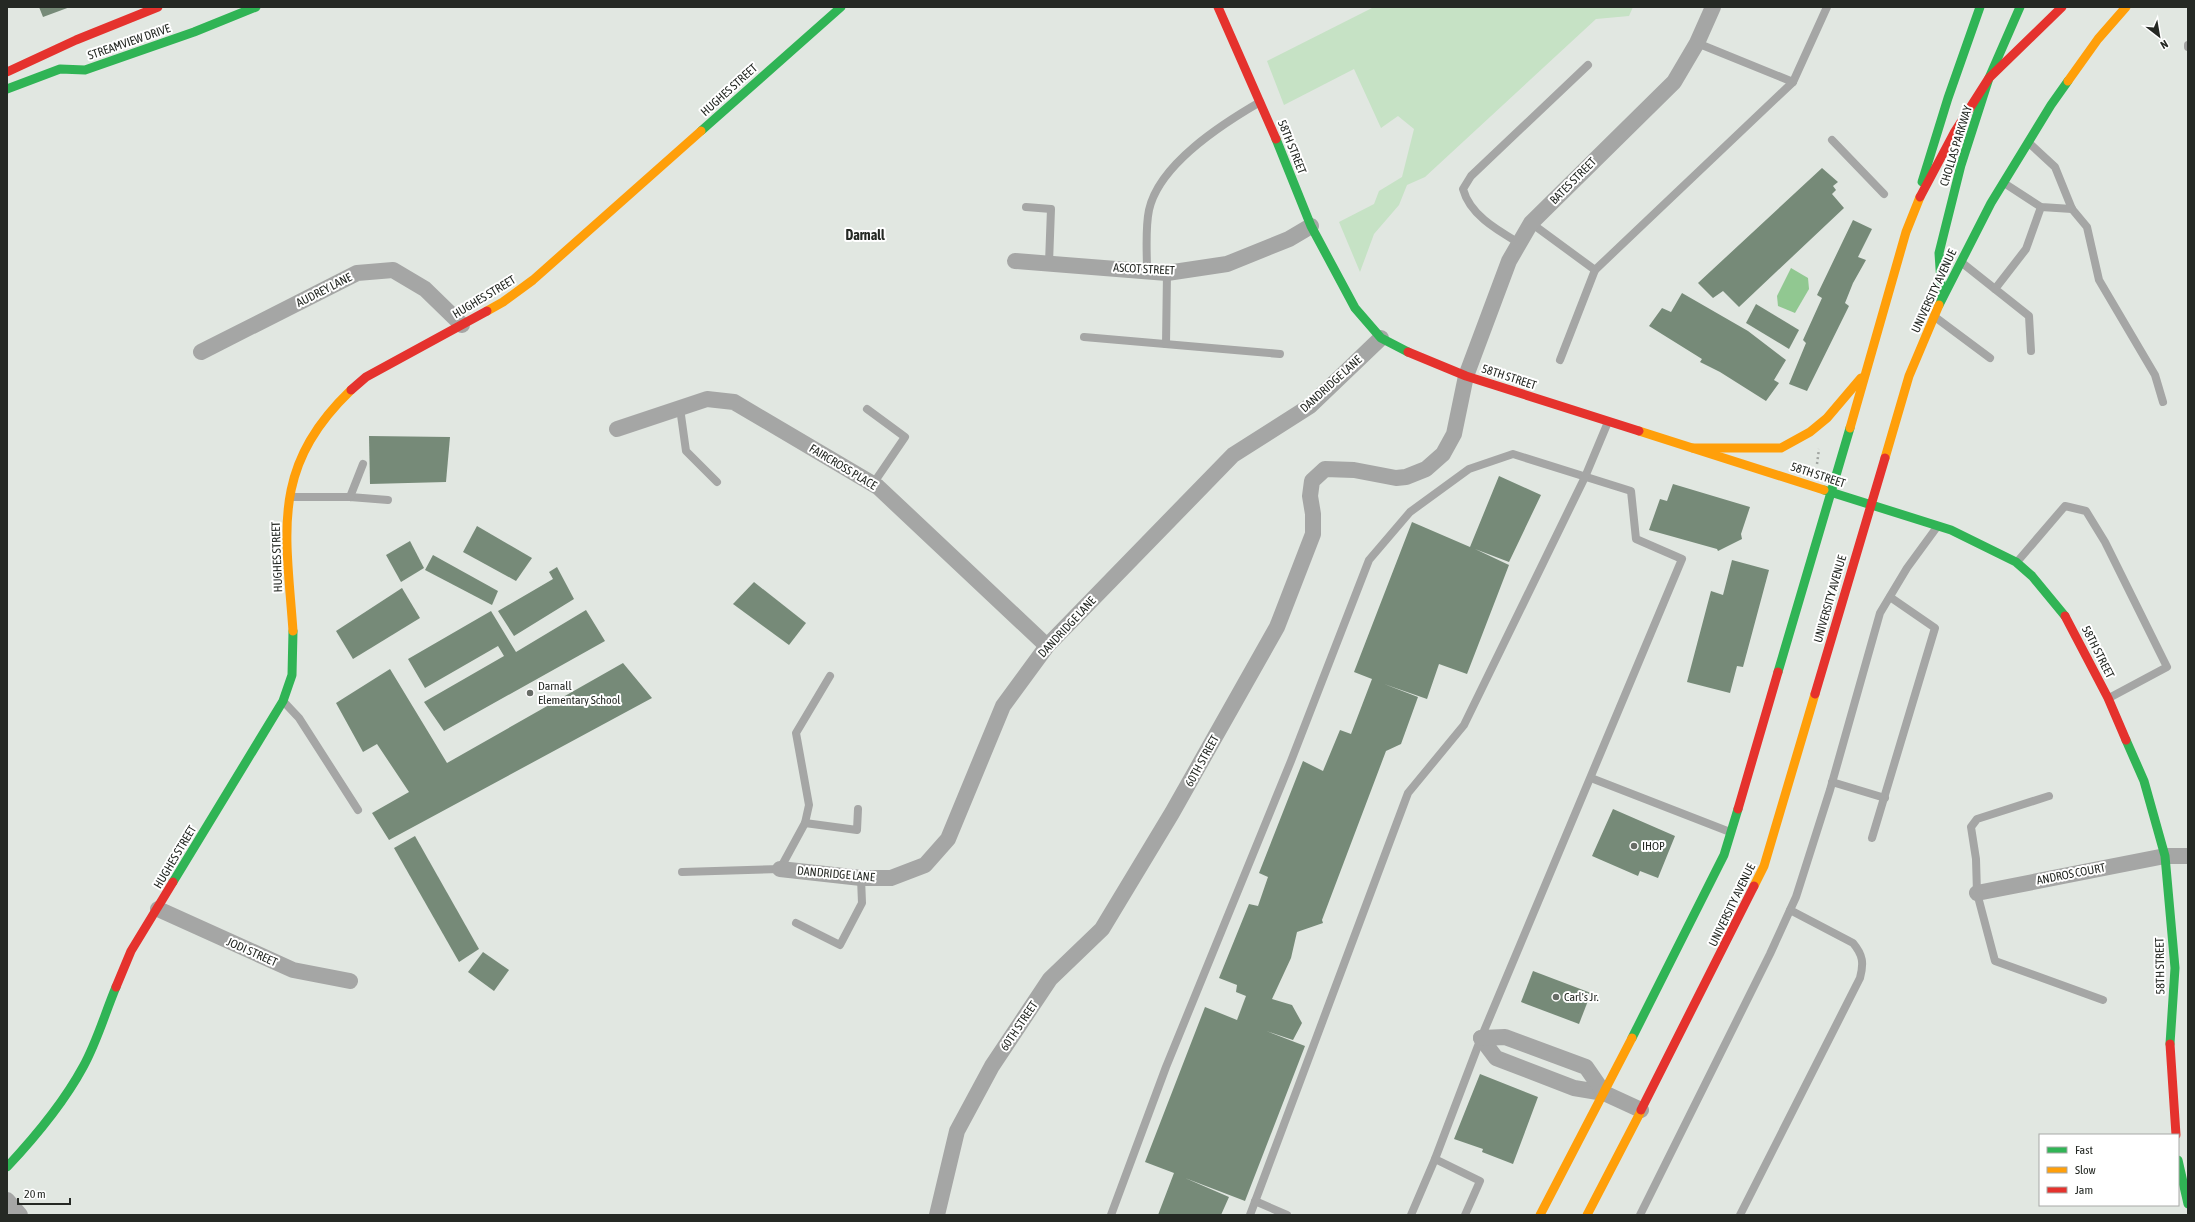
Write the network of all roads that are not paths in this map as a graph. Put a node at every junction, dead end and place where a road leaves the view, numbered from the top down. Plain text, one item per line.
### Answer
1 (158, 7) edge
2 (256, 7) edge
3 (841, 7) edge
4 (1218, 7) edge
5 (1713, 7) edge
6 (1827, 7) edge
7 (1980, 7) edge
8 (2020, 7) edge
9 (2062, 7) edge
10 (2126, 7) edge
11 (1697, 44) junction
12 (1588, 65) dead end
13 (7, 72) edge
14 (1989, 78) junction
15 (1793, 82) junction
16 (7, 89) edge
17 (1260, 101) junction
18 (1832, 140) dead end
19 (2029, 143) junction
20 (2004, 183) junction
21 (1884, 194) dead end
22 (1026, 207) dead end
23 (2041, 207) junction
24 (2072, 209) junction
25 (1531, 223) junction
26 (1312, 226) junction
27 (1906, 232) junction
28 (1519, 243) junction
29 (1015, 261) dead end
30 (1961, 261) junction
31 (1049, 263) junction
32 (1595, 270) junction
33 (1147, 271) junction
34 (1167, 273) junction
35 (1995, 288) junction
36 (1942, 298) junction
37 (1934, 316) junction
38 (462, 325) junction
39 (1084, 337) dead end
40 (1381, 338) junction
41 (1166, 344) junction
42 (2031, 351) dead end
43 (201, 352) dead end
44 (1280, 354) dead end
45 (1990, 358) dead end
46 (1560, 360) dead end
47 (1867, 371) junction
48 (1466, 376) junction
49 (2163, 402) dead end
50 (680, 408) junction
51 (867, 409) dead end
52 (1608, 421) junction
53 (617, 429) dead end
54 (1694, 448) junction
55 (363, 464) dead end
56 (1585, 476) junction
57 (717, 482) dead end
58 (873, 484) junction
59 (1831, 491) junction
60 (290, 497) junction
61 (350, 497) junction
62 (388, 500) dead end
63 (1870, 505) junction
64 (1938, 526) junction
65 (2016, 562) junction
66 (1890, 597) junction
67 (1047, 646) junction
68 (830, 676) dead end
69 (2108, 698) junction
70 (283, 701) junction
71 (1591, 778) junction
72 (1832, 782) junction
73 (2049, 796) dead end
74 (1885, 798) junction
75 (858, 809) dead end
76 (358, 810) dead end
77 (805, 823) junction
78 (1731, 832) junction
79 (1872, 838) dead end
80 (2166, 856) junction
81 (2188, 856) edge
82 (780, 869) junction
83 (682, 872) dead end
84 (860, 878) junction
85 (1977, 893) junction
86 (158, 909) junction
87 (1790, 910) junction
88 (796, 923) dead end
89 (350, 981) dead end
90 (2103, 1000) dead end
91 (1481, 1038) junction
92 (1604, 1093) junction
93 (1641, 1111) junction
94 (2176, 1134) edge
95 (1435, 1159) junction
96 (2179, 1164) edge
97 (7, 1167) edge
98 (7, 1200) edge
99 (1255, 1201) junction
100 (2188, 1204) edge
101 (20, 1215) edge
102 (937, 1215) edge
103 (1111, 1215) edge
104 (1250, 1215) edge
105 (1288, 1215) edge
106 (1411, 1215) edge
107 (1465, 1215) edge
108 (1540, 1215) edge
109 (1587, 1215) edge
110 (1640, 1215) edge
111 (1740, 1215) edge

1 - 13 main road, STREAMVIEW DRIVE
2 - 16 main road, STREAMVIEW DRIVE
3 - 38 main road, HUGHES STREET
4 - 17 main road, 58TH STREET
5 - 11 street, BATES STREET
6 - 15 lane
7 - 27 main road, CHOLLAS PARKWAY
8 - 14 main road, CHOLLAS PARKWAY
9 - 14 main road
10 - 19 main road, UNIVERSITY AVENUE
11 - 15 lane
11 - 25 street, BATES STREET
12 - 28 lane
14 - 27 main road
14 - 36 main road, CHOLLAS PARKWAY
15 - 32 lane
17 - 26 main road, 58TH STREET
17 - 33 lane
18 - 21 lane
19 - 20 main road, UNIVERSITY AVENUE
19 - 24 lane
20 - 23 lane
20 - 30 main road, UNIVERSITY AVENUE
22 - 31 lane
23 - 24 lane
23 - 35 lane
24 - 49 lane
25 - 28 street, BATES STREET
25 - 32 lane
26 - 34 street, ASCOT STREET
26 - 40 main road, 58TH STREET
27 - 47 main road
28 - 48 street, BATES STREET
29 - 31 street, ASCOT STREET
30 - 35 lane
30 - 36 main road, UNIVERSITY AVENUE
31 - 33 street, ASCOT STREET
32 - 46 lane
33 - 34 street, ASCOT STREET
34 - 41 lane
35 - 42 lane
36 - 37 main road, UNIVERSITY AVENUE
37 - 45 lane
37 - 63 main road, UNIVERSITY AVENUE
38 - 43 street, AUDREY LANE
38 - 60 main road, HUGHES STREET
39 - 41 lane
40 - 48 main road, 58TH STREET
40 - 67 street, DANDRIDGE LANE
41 - 44 lane
47 - 54 main road
47 - 59 main road
48 - 52 main road, 58TH STREET
48 - 102 street, 60TH STREET
50 - 53 street, FAIRCROSS PLACE
50 - 57 lane
50 - 58 street, FAIRCROSS PLACE
51 - 58 lane
52 - 54 main road, 58TH STREET
52 - 56 lane
54 - 59 main road, 58TH STREET
55 - 61 lane
56 - 71 lane
56 - 99 lane
56 - 103 lane
58 - 67 street, FAIRCROSS PLACE
59 - 63 main road, 58TH STREET
59 - 78 main road
60 - 61 lane
60 - 70 main road, HUGHES STREET
61 - 62 lane
63 - 64 main road, 58TH STREET
63 - 93 main road, UNIVERSITY AVENUE
64 - 65 main road, 58TH STREET
64 - 66 lane
65 - 69 main road, 58TH STREET
65 - 69 lane
66 - 72 lane
66 - 74 lane
67 - 84 street, DANDRIDGE LANE
68 - 77 lane
69 - 80 main road, 58TH STREET
70 - 76 lane
70 - 86 main road, HUGHES STREET
71 - 78 lane
71 - 91 lane
72 - 74 lane
72 - 87 lane
73 - 85 lane
74 - 79 lane
75 - 77 lane
77 - 82 lane
78 - 92 main road
80 - 81 street, ANDROS COURT
80 - 85 street, ANDROS COURT
80 - 94 main road, 58TH STREET
82 - 83 lane
82 - 84 street, DANDRIDGE LANE
84 - 88 lane
85 - 90 lane
86 - 89 street, JODI STREET
86 - 97 main road, HUGHES STREET
87 - 110 lane
87 - 111 lane
91 - 92 street
91 - 92 street
91 - 95 lane
92 - 93 street
92 - 108 main road
93 - 109 main road, UNIVERSITY AVENUE
95 - 106 lane
95 - 107 lane
96 - 100 main road
98 - 101 street
99 - 104 lane
99 - 105 lane

